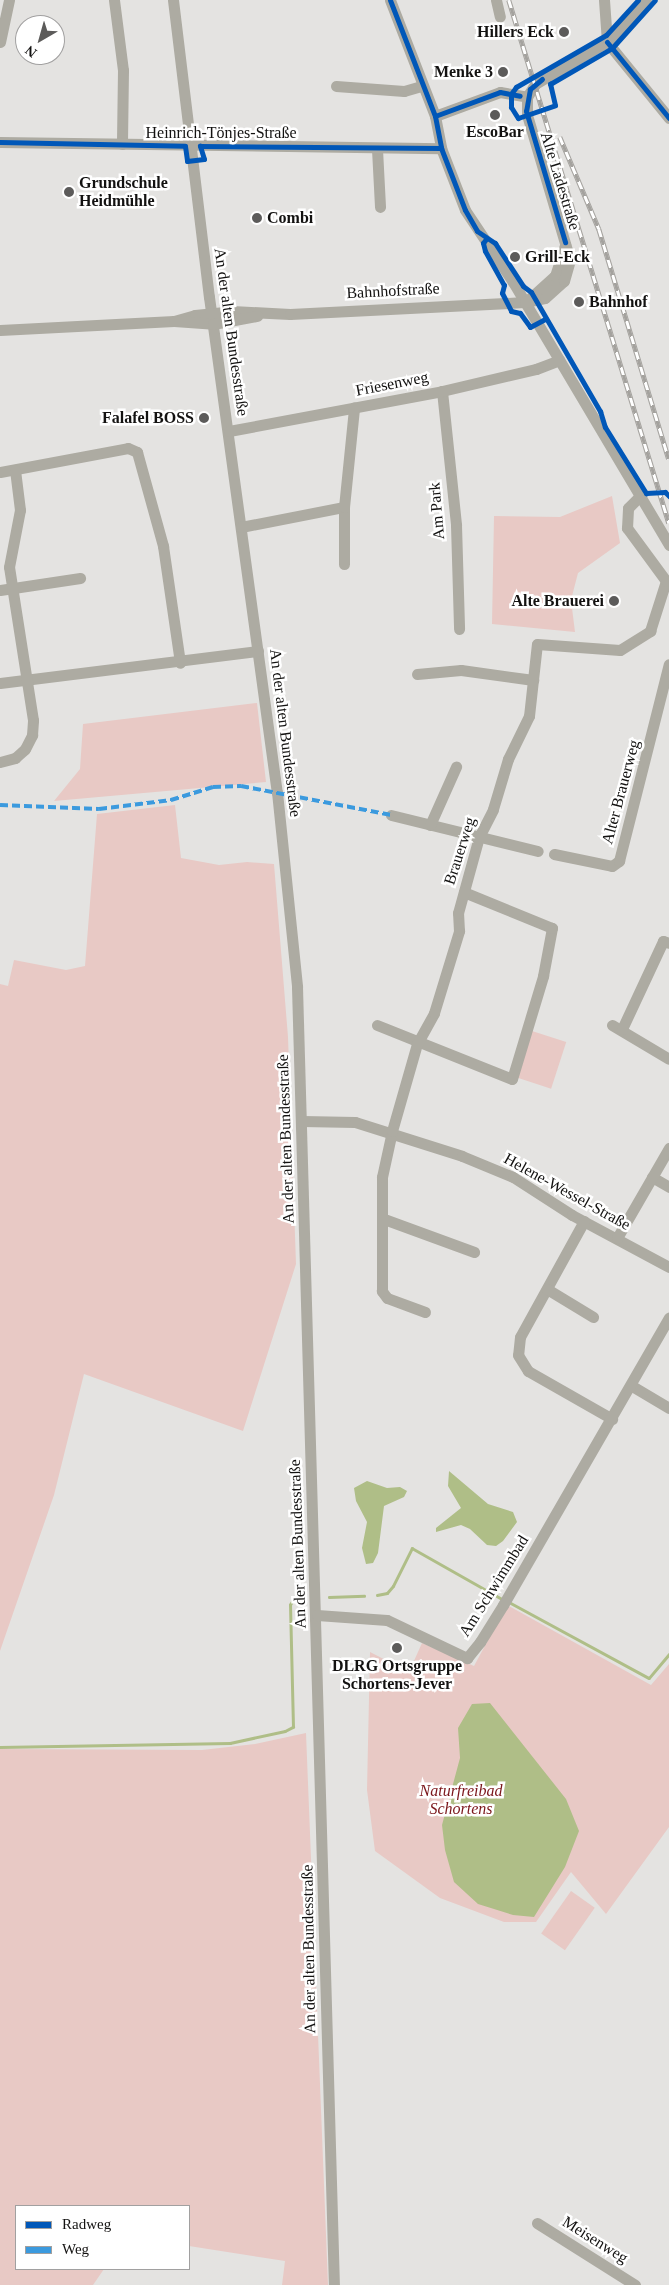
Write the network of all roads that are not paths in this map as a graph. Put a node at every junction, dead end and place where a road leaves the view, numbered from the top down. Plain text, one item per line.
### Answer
1 (9, 0) edge
2 (114, 0) edge
3 (173, 0) edge
4 (496, 0) edge
5 (604, 0) edge
6 (646, 0) edge
7 (392, 1) edge
8 (500, 17) dead end
9 (0, 42) edge
10 (608, 42) junction
11 (336, 86) dead end
12 (421, 86) junction
13 (527, 97) junction
14 (435, 116) junction
15 (669, 118) edge
16 (0, 142) edge
17 (122, 144) junction
18 (192, 146) junction
19 (441, 148) junction
20 (378, 149) junction
21 (380, 207) dead end
22 (525, 302) junction
23 (212, 318) junction
24 (0, 330) edge
25 (559, 360) junction
26 (442, 391) junction
27 (354, 408) junction
28 (229, 431) junction
29 (15, 470) junction
30 (0, 472) edge
31 (640, 497) junction
32 (344, 507) junction
33 (241, 526) junction
34 (669, 545) edge
35 (344, 564) dead end
36 (80, 578) dead end
37 (13, 588) junction
38 (0, 590) edge
39 (666, 596) edge
40 (459, 629) dead end
41 (258, 651) junction
42 (180, 663) junction
43 (669, 664) edge
44 (417, 674) dead end
45 (28, 680) junction
46 (534, 680) junction
47 (0, 682) edge
48 (0, 762) edge
49 (456, 767) dead end
50 (391, 815) dead end
51 (430, 825) junction
52 (479, 838) junction
53 (538, 851) dead end
54 (554, 854) dead end
55 (464, 892) junction
56 (669, 943) edge
57 (377, 1025) dead end
58 (417, 1044) junction
59 (669, 1059) edge
60 (302, 1121) junction
61 (392, 1131) junction
62 (669, 1148) edge
63 (652, 1177) junction
64 (669, 1187) edge
65 (384, 1219) junction
66 (584, 1221) junction
67 (618, 1238) junction
68 (474, 1252) dead end
69 (669, 1268) edge
70 (547, 1289) junction
71 (425, 1312) dead end
72 (593, 1317) dead end
73 (668, 1321) edge
74 (632, 1386) junction
75 (669, 1408) edge
76 (612, 1419) junction
77 (317, 1615) junction
78 (537, 2223) dead end
79 (334, 2285) edge
80 (635, 2285) edge

1 - 9 street
2 - 17 street
3 - 18 street, An der alten Bundesstraße
4 - 8 street
5 - 10 street
6 - 10 street
7 - 12 street
10 - 13 street
10 - 15 street
11 - 12 street
12 - 14 street
13 - 14 street
13 - 22 street, Alte Ladestraße
14 - 19 street
16 - 17 street, Heinrich-Tönjes-Straße
17 - 18 street, Heinrich-Tönjes-Straße
18 - 20 street, Heinrich-Tönjes-Straße
18 - 23 street, An der alten Bundesstraße
19 - 20 street, Heinrich-Tönjes-Straße
19 - 22 street
20 - 21 street
22 - 23 street, Bahnhofstraße
22 - 25 street
23 - 24 street, Bahnhofstraße
23 - 28 street, An der alten Bundesstraße
25 - 26 street, Friesenweg
25 - 31 street
26 - 27 street, Friesenweg
26 - 40 street, Am Park
27 - 28 street, Friesenweg
27 - 32 street
28 - 33 street, An der alten Bundesstraße
29 - 30 street
29 - 37 street
29 - 42 street
31 - 34 street
31 - 39 street, Brauerweg
32 - 33 street
32 - 35 street
33 - 41 street, An der alten Bundesstraße
36 - 37 street
37 - 38 street
37 - 45 street
39 - 46 street, Brauerweg
41 - 42 street
41 - 60 street, An der alten Bundesstraße
42 - 45 street
43 - 54 street, Alter Brauerweg
44 - 46 street
45 - 47 street
45 - 48 street
46 - 52 street, Brauerweg
49 - 51 street
50 - 51 street
51 - 52 street
52 - 53 street
52 - 55 street, Brauerweg
55 - 58 street, Brauerweg
55 - 58 street
56 - 59 street
57 - 58 street
58 - 61 street, Brauerweg
60 - 61 street, Helene-Wessel-Straße
60 - 77 street, An der alten Bundesstraße
61 - 65 street, Brauerweg
61 - 66 street, Helene-Wessel-Straße
62 - 63 street
63 - 64 street
63 - 67 street
65 - 68 street
65 - 71 street, Brauerweg
66 - 67 street, Helene-Wessel-Straße
66 - 70 street
67 - 69 street, Helene-Wessel-Straße
70 - 72 street
70 - 76 street
73 - 74 street
74 - 75 street
74 - 76 street
76 - 77 street, Am Schwimmbad
77 - 79 street, An der alten Bundesstraße
78 - 80 street, Meisenweg

